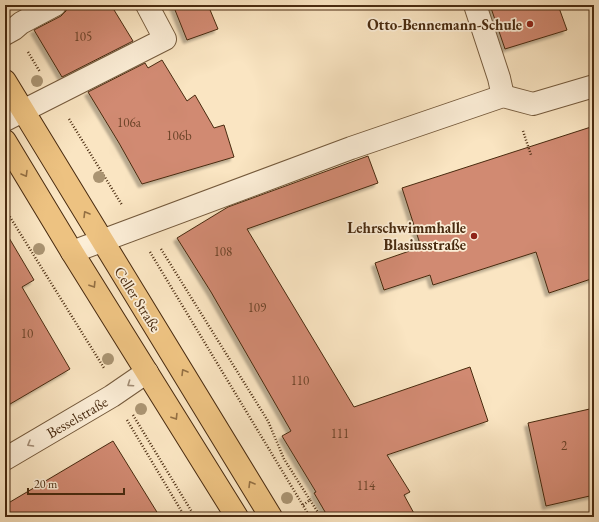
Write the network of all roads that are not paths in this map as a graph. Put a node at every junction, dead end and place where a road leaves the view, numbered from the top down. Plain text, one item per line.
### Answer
1 (54, 5) edge
2 (147, 5) edge
3 (475, 5) edge
4 (10, 32) edge
5 (5, 81) edge
6 (594, 86) edge
7 (504, 96) junction
8 (14, 116) edge
9 (5, 141) edge
10 (102, 240) junction
11 (72, 252) junction
12 (148, 372) junction
13 (5, 459) edge
14 (236, 517) edge
15 (271, 517) edge

1 - 4 street
2 - 8 street
3 - 7 street
5 - 8 main road, Celler Straße
6 - 7 street
7 - 10 street
10 -> 8 main road, Celler Straße
9 -> 11 main road, Celler Straße
10 - 11 street
15 -> 10 main road, Celler Straße
11 -> 12 main road, Celler Straße
12 -> 13 street, Besselstraße
12 -> 14 main road, Celler Straße

